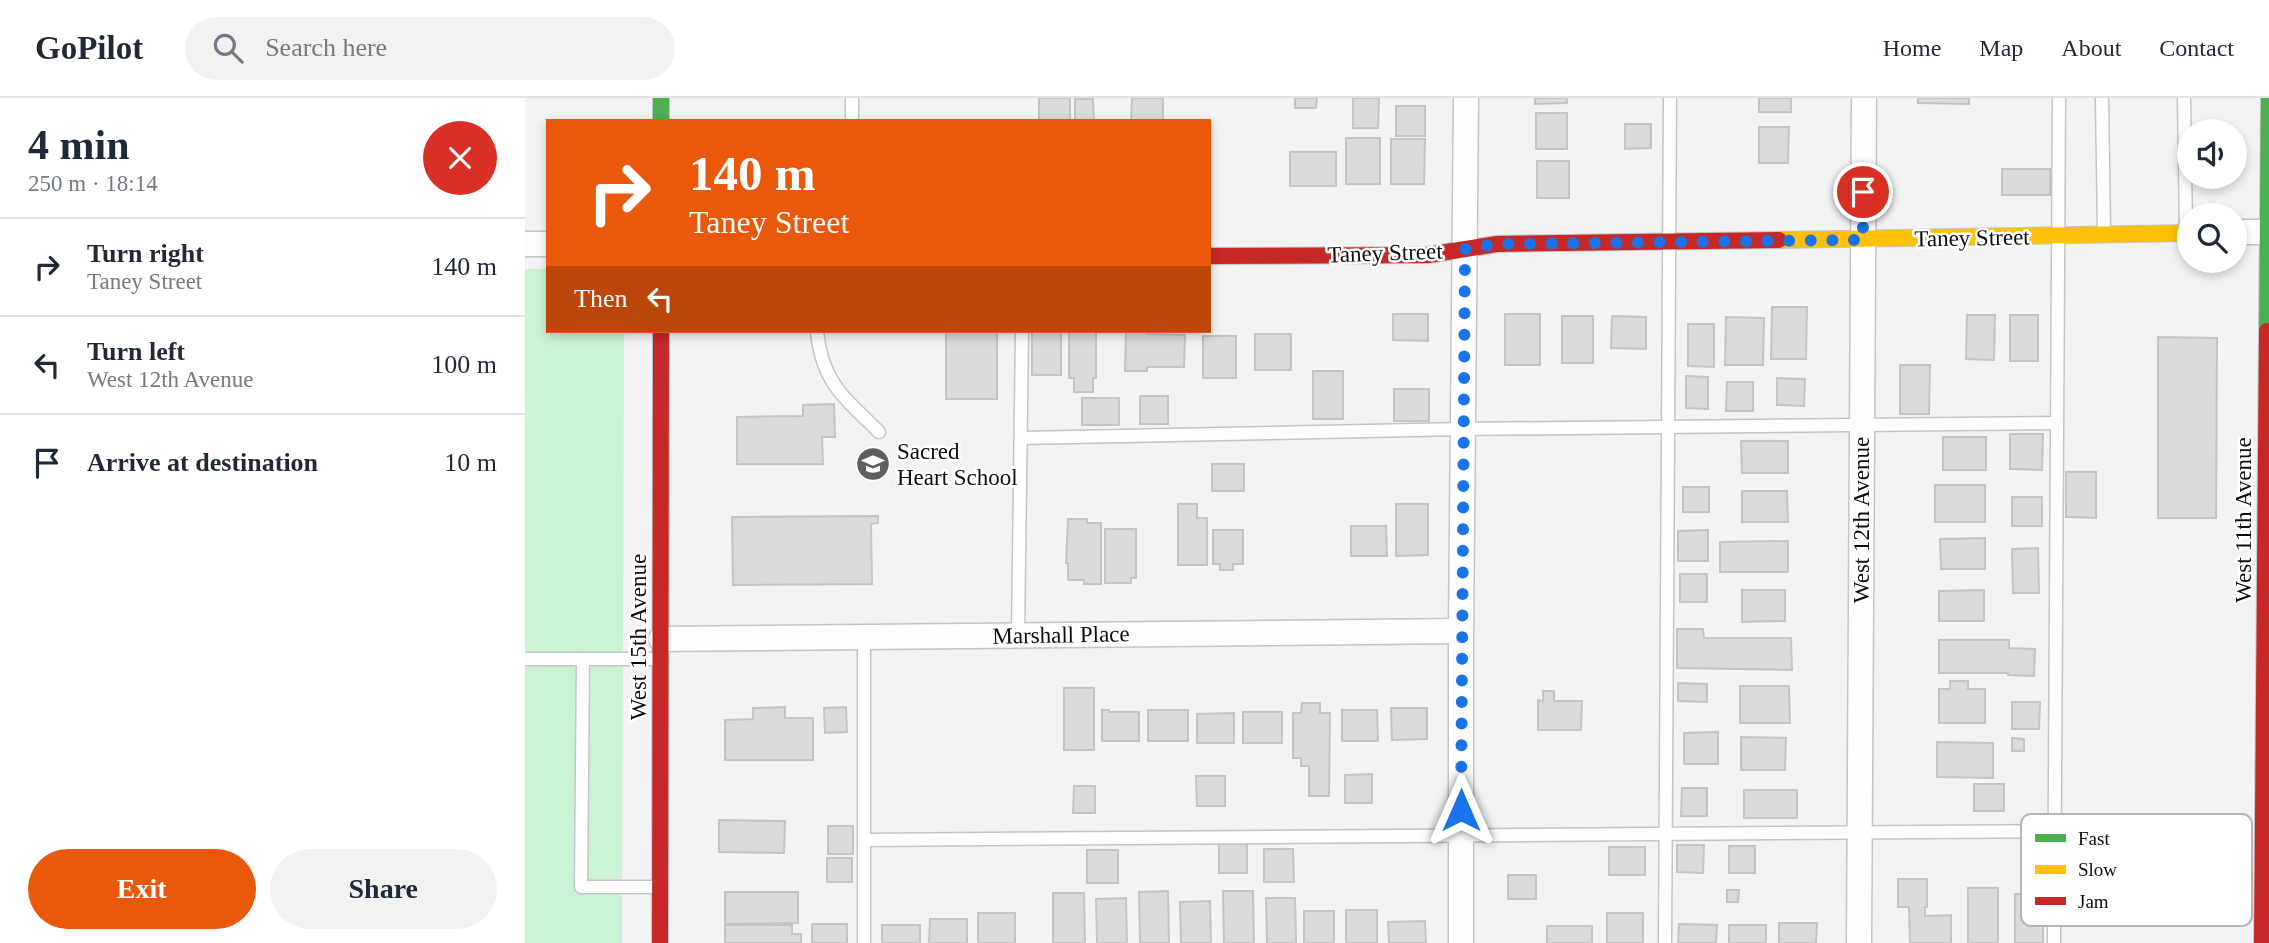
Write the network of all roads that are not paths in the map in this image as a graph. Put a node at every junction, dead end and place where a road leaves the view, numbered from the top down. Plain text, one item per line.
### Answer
1 (661, 98) edge
2 (852, 98) edge
3 (1466, 98) edge
4 (1670, 98) edge
5 (1864, 98) edge
6 (2059, 98) edge
7 (2102, 98) edge
8 (2184, 98) edge
9 (2269, 98) edge
10 (661, 119) edge
11 (852, 119) edge
12 (2186, 203) edge
13 (2247, 232) edge
14 (2268, 232) edge
15 (2177, 233) edge
16 (2103, 235) junction
17 (2058, 236) junction
18 (1863, 240) junction
19 (1670, 242) junction
20 (525, 244) edge
21 (546, 244) edge
22 (1465, 249) junction
23 (1211, 256) edge
24 (661, 333) edge
25 (817, 333) edge
26 (1022, 333) edge
27 (2057, 423) junction
28 (1862, 425) junction
29 (1669, 427) junction
30 (1463, 429) junction
31 (879, 432) dead end
32 (1022, 438) junction
33 (2267, 510) edge
34 (1461, 631) junction
35 (1018, 635) junction
36 (864, 636) junction
37 (660, 649) junction
38 (525, 659) edge
39 (583, 659) junction
40 (2056, 814) edge
41 (2021, 831) edge
42 (1860, 832) junction
43 (1665, 834) junction
44 (1461, 835) junction
45 (864, 840) junction
46 (660, 887) junction
47 (660, 943) edge
48 (864, 943) edge
49 (1461, 943) edge
50 (1665, 943) edge
51 (1859, 943) edge
52 (2262, 943) edge

1 - 10 street
2 - 11 lane
3 - 22 street
4 - 19 lane
5 - 18 street, West 12th Avenue
6 - 17 lane
7 - 16 lane
8 - 12 lane
9 - 14 street, West 11th Avenue
13 - 14 street
14 - 33 street, West 11th Avenue
15 - 16 street, Taney Street
16 - 17 street, Taney Street
17 - 18 street, Taney Street
17 - 27 lane
18 - 19 street, Taney Street
18 - 28 street, West 12th Avenue
19 - 22 street, Taney Street
19 - 29 lane
20 - 21 street
22 - 23 street, Taney Street
22 - 30 street
24 - 37 street, West 15th Avenue
25 - 31 lane
26 - 32 lane
27 - 28 lane
27 - 40 lane
28 - 29 lane
28 - 42 street, West 12th Avenue
29 - 30 lane
29 - 43 lane
30 - 32 lane
30 - 34 street
32 - 35 lane
33 - 52 street, West 11th Avenue
34 - 35 street, Marshall Place
34 - 44 street
35 - 36 street, Marshall Place
36 - 37 street, Marshall Place
36 - 45 lane
37 - 39 lane
37 - 46 street, West 15th Avenue
38 - 39 lane
39 - 46 lane
41 - 42 lane
42 - 43 lane
42 - 51 street, West 12th Avenue
43 - 44 lane
43 - 50 lane
44 - 45 lane
44 - 49 street
45 - 48 lane
46 - 47 street, West 15th Avenue

